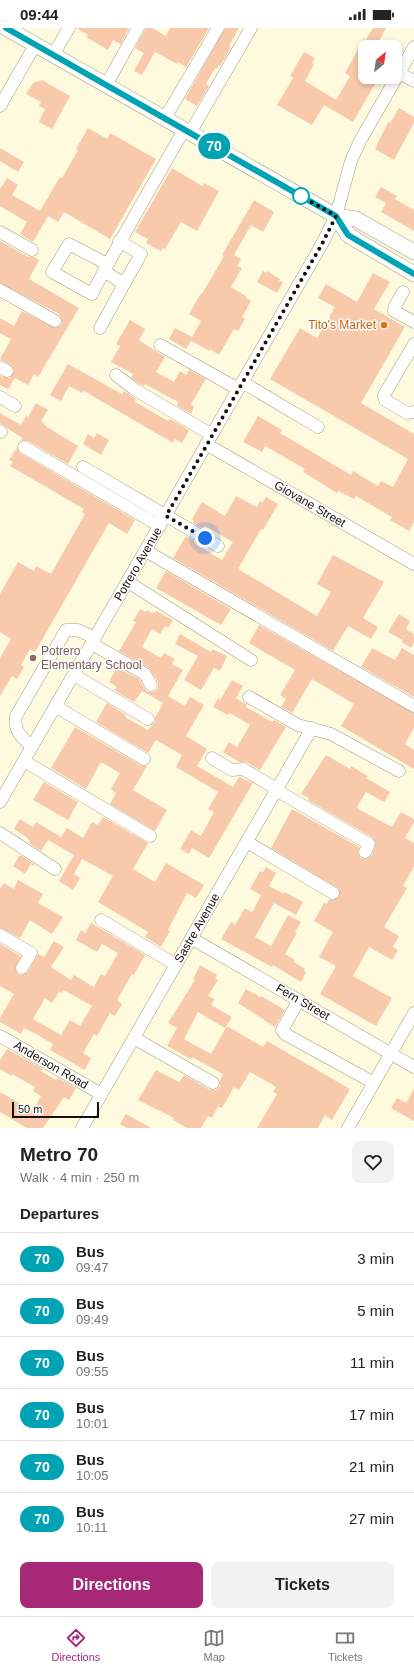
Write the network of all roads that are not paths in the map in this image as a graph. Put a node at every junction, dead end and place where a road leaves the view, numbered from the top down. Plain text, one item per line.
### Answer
1 (6, 28) edge
2 (69, 28) edge
3 (138, 28) edge
4 (218, 28) edge
5 (251, 28) edge
6 (28, 37) edge
7 (414, 47) edge
8 (53, 55) junction
9 (402, 68) edge
10 (402, 75) edge
11 (414, 81) edge
12 (393, 84) edge
13 (106, 85) junction
14 (0, 106) edge
15 (165, 118) junction
16 (187, 131) junction
17 (336, 216) junction
18 (0, 232) edge
19 (119, 241) junction
20 (32, 250) dead end
21 (414, 252) edge
22 (414, 274) edge
23 (124, 284) junction
24 (0, 290) edge
25 (403, 292) dead end
26 (54, 321) dead end
27 (414, 322) edge
28 (100, 328) dead end
29 (160, 344) dead end
30 (414, 344) edge
31 (116, 375) dead end
32 (240, 386) junction
33 (0, 397) edge
34 (15, 406) dead end
35 (414, 412) edge
36 (318, 427) dead end
37 (209, 439) junction
38 (24, 447) dead end
39 (83, 468) dead end
40 (163, 521) junction
41 (218, 546) dead end
42 (146, 551) junction
43 (414, 564) edge
44 (128, 582) junction
45 (93, 641) junction
46 (251, 660) dead end
47 (74, 675) junction
48 (151, 686) dead end
49 (249, 697) dead end
50 (56, 706) junction
51 (414, 706) edge
52 (148, 718) dead end
53 (312, 728) junction
54 (32, 747) junction
55 (212, 758) dead end
56 (144, 759) dead end
57 (24, 761) junction
58 (399, 771) dead end
59 (277, 790) junction
60 (0, 802) edge
61 (0, 833) edge
62 (150, 836) dead end
63 (247, 842) junction
64 (365, 852) dead end
65 (55, 869) dead end
66 (333, 893) dead end
67 (101, 920) dead end
68 (0, 935) edge
69 (191, 938) junction
70 (176, 965) junction
71 (22, 968) dead end
72 (299, 1000) junction
73 (414, 1013) edge
74 (0, 1036) edge
75 (134, 1038) junction
76 (391, 1053) junction
77 (414, 1066) edge
78 (213, 1083) dead end
79 (374, 1083) junction
80 (101, 1094) junction
81 (82, 1128) edge
82 (348, 1128) edge

1 - 6 main road
2 - 8 street
3 - 13 street
4 - 15 street
5 - 16 street
6 - 8 main road
6 - 14 street
7 - 9 street, Potrero Avenue
8 - 13 main road
10 - 11 street
12 - 17 street, Potrero Avenue
13 - 15 main road
15 - 16 main road
16 - 17 main road
16 - 19 street
17 - 21 main road
17 - 22 main road
17 - 32 street, Potrero Avenue
18 - 20 street
19 - 23 street
19 - 23 street
23 - 28 street
24 - 26 street
25 - 27 street
29 - 32 street
30 - 35 street
31 - 37 street, Giovane Street
32 - 36 street
32 - 37 street, Potrero Avenue
33 - 34 street
37 - 40 street, Potrero Avenue
37 - 43 street, Giovane Street
38 - 40 street
39 - 40 street
40 - 41 street
40 - 42 street, Potrero Avenue
42 - 44 street, Potrero Avenue
42 - 51 street
44 - 45 street, Potrero Avenue
44 - 46 street
45 - 47 street, Potrero Avenue
45 - 48 street
45 - 54 street
47 - 50 street, Potrero Avenue
47 - 52 street
49 - 53 street
50 - 54 street, Potrero Avenue
50 - 56 street
53 - 58 street
53 - 59 street, Sastre Avenue
54 - 57 street, Potrero Avenue
55 - 59 street
57 - 60 street, Potrero Avenue
57 - 62 street
59 - 63 street, Sastre Avenue
59 - 64 street
61 - 65 street
63 - 66 street
63 - 69 street, Sastre Avenue
67 - 70 street
68 - 71 street
69 - 70 street, Sastre Avenue
69 - 72 street, Fern Street
70 - 75 street, Sastre Avenue
72 - 76 street, Fern Street
72 - 79 street
73 - 76 street
74 - 80 street, Anderson Road
75 - 78 street
75 - 80 street, Sastre Avenue
76 - 77 street, Fern Street
76 - 79 street
79 - 82 street
80 - 81 street, Sastre Avenue

